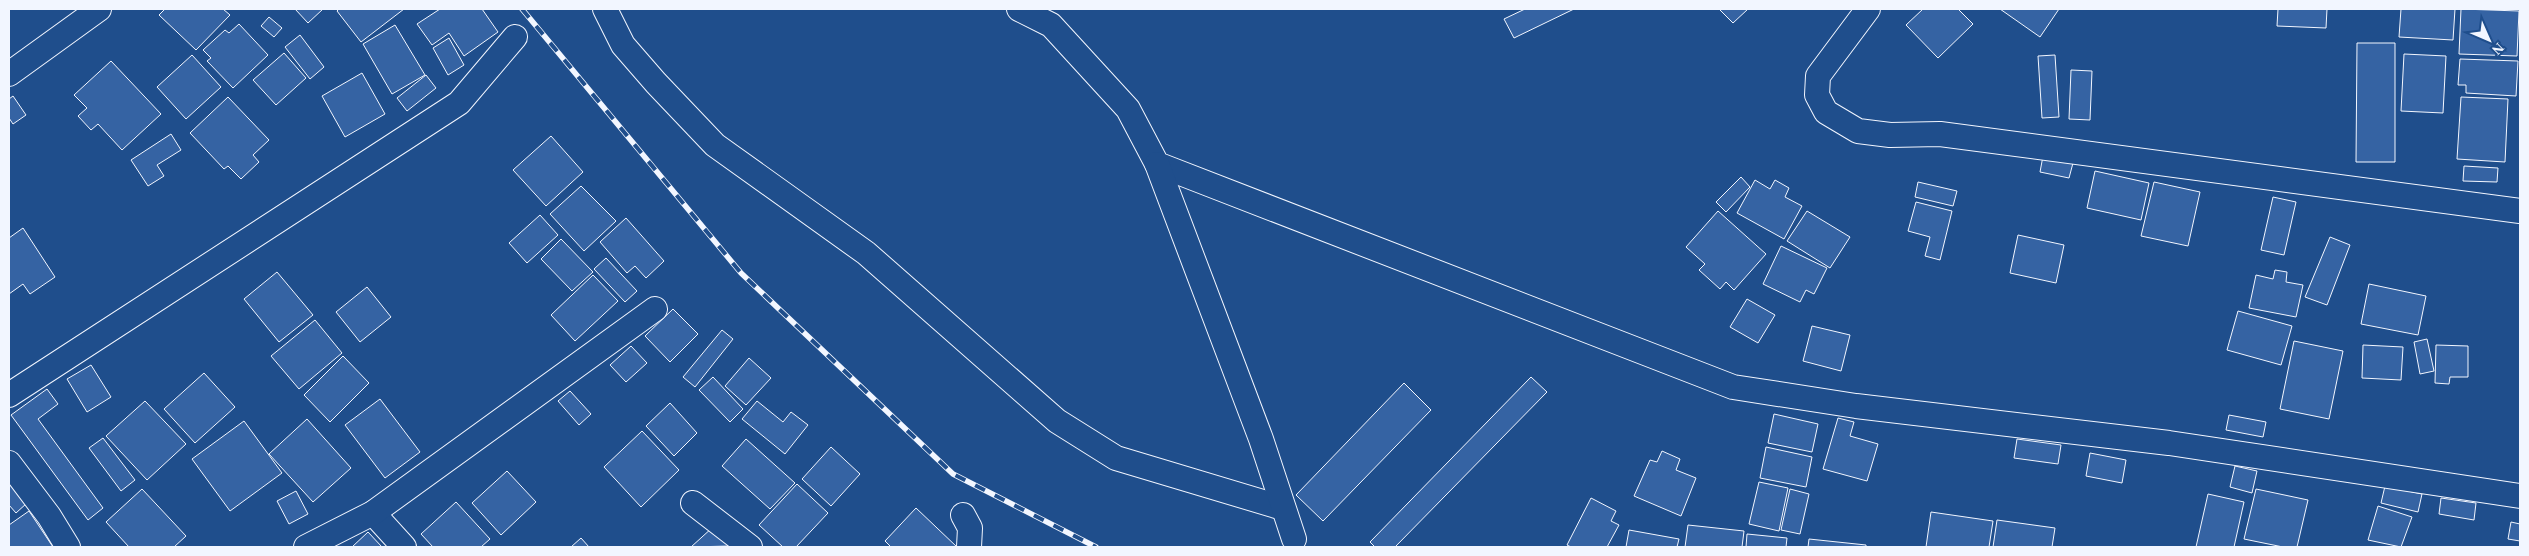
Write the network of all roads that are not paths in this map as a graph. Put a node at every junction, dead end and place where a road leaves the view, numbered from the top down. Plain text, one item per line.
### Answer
1 (99, 9) edge
2 (605, 9) edge
3 (1019, 9) edge
4 (1868, 9) edge
5 (515, 37) dead end
6 (9, 74) edge
7 (1158, 164) junction
8 (2520, 211) edge
9 (655, 309) dead end
10 (9, 395) edge
11 (9, 463) edge
12 (2520, 496) edge
13 (693, 503) dead end
14 (1283, 508) junction
15 (373, 513) junction
16 (963, 515) dead end
17 (1294, 539) dead end
18 (68, 547) edge
19 (306, 547) edge
20 (404, 547) edge
21 (750, 547) edge
22 (970, 547) edge

1 - 6 street
2 - 14 street
3 - 7 street
4 - 8 street
5 - 10 street
7 - 12 street
7 - 14 street
9 - 15 street
11 - 18 street
13 - 21 street
14 - 17 street
15 - 19 street
15 - 20 street
16 - 22 street

